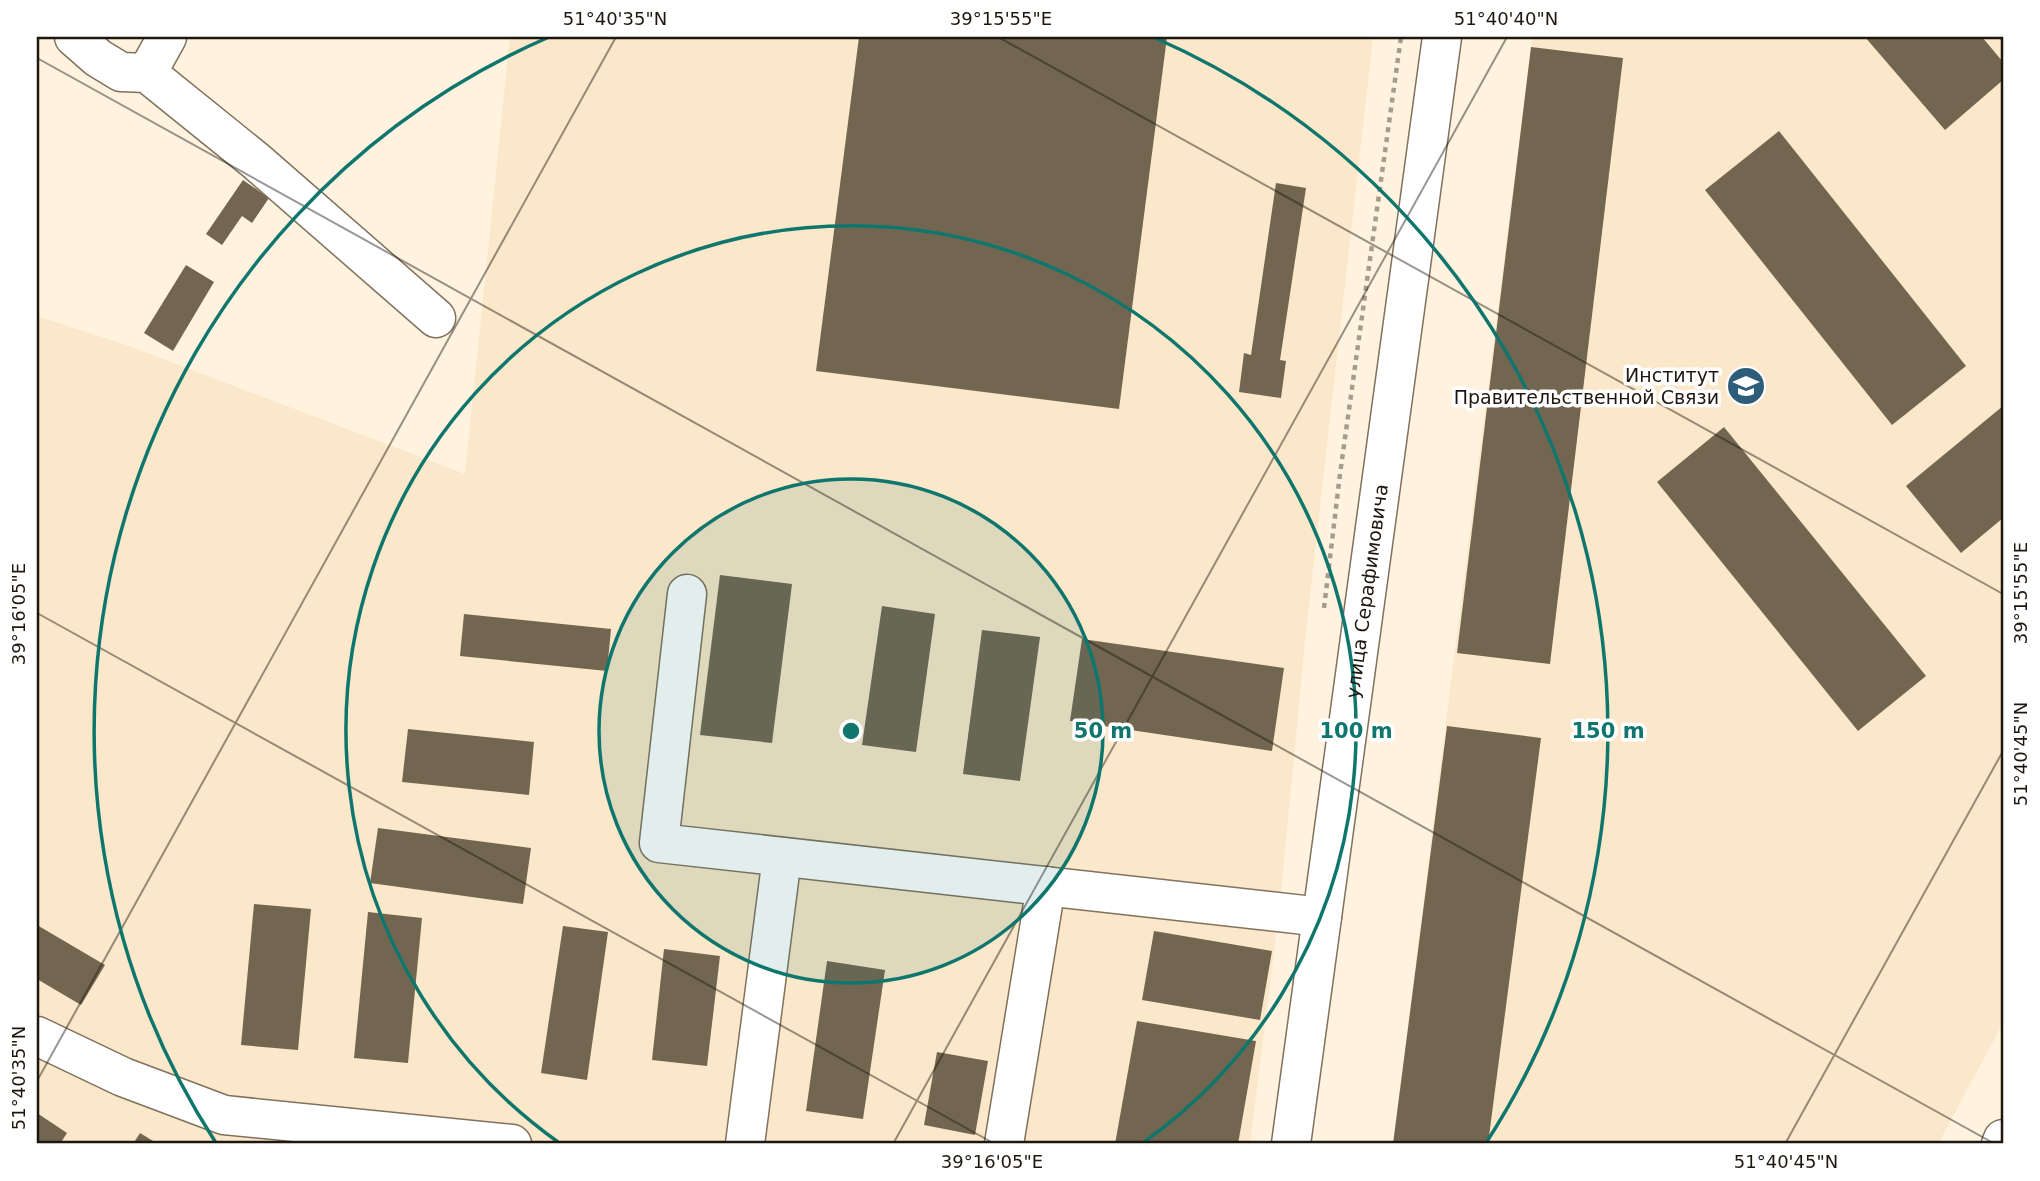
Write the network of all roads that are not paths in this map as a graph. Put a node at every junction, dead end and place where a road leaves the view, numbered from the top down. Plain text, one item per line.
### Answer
1 (74, 37) edge
2 (167, 37) edge
3 (1442, 37) edge
4 (147, 73) junction
5 (436, 318) dead end
6 (687, 594) dead end
7 (782, 857) junction
8 (1045, 886) junction
9 (1322, 917) junction
10 (37, 1035) edge
11 (2003, 1139) edge
12 (512, 1144) edge
13 (745, 1144) edge
14 (1004, 1144) edge
15 (1291, 1144) edge
16 (2001, 1144) edge

1 - 4 street
2 - 4 street
3 - 9 street, улица Серафимовича
4 - 5 street
6 - 7 street
7 - 8 street
7 - 13 street
8 - 9 street
8 - 14 street
9 - 15 street, улица Серафимовича
10 - 12 street
11 - 16 street

